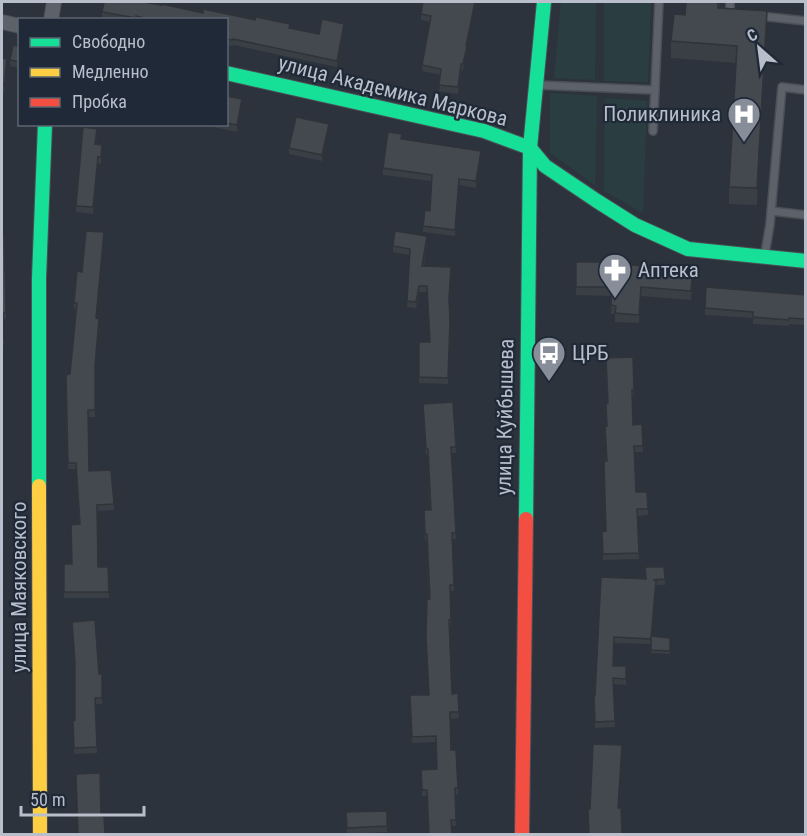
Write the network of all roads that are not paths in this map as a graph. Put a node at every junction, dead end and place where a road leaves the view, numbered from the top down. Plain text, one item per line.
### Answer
1 (54, 2) edge
2 (544, 2) edge
3 (659, 2) edge
4 (730, 2) edge
5 (741, 14) edge
6 (751, 15) edge
7 (51, 18) edge
8 (806, 21) edge
9 (2, 22) edge
10 (18, 26) edge
11 (228, 73) edge
12 (536, 85) junction
13 (655, 90) junction
14 (806, 90) edge
15 (45, 126) edge
16 (653, 131) dead end
17 (530, 148) junction
18 (771, 211) junction
19 (806, 215) edge
20 (765, 257) junction
21 (806, 261) edge
22 (40, 834) edge
23 (522, 834) edge

1 - 7 street
2 - 12 street, улица Куйбышева
3 - 13 lane
4 - 5 lane
6 - 8 lane
9 - 10 street
11 - 17 street, улица Академика Маркова
12 - 13 lane
12 - 17 street, улица Куйбышева
13 - 16 lane
14 - 18 lane
15 - 22 street, улица Маяковского
17 - 20 street, улица Академика Маркова
17 - 23 street, улица Куйбышева
18 - 19 lane
18 - 20 lane
20 - 21 street, улица Академика Маркова

